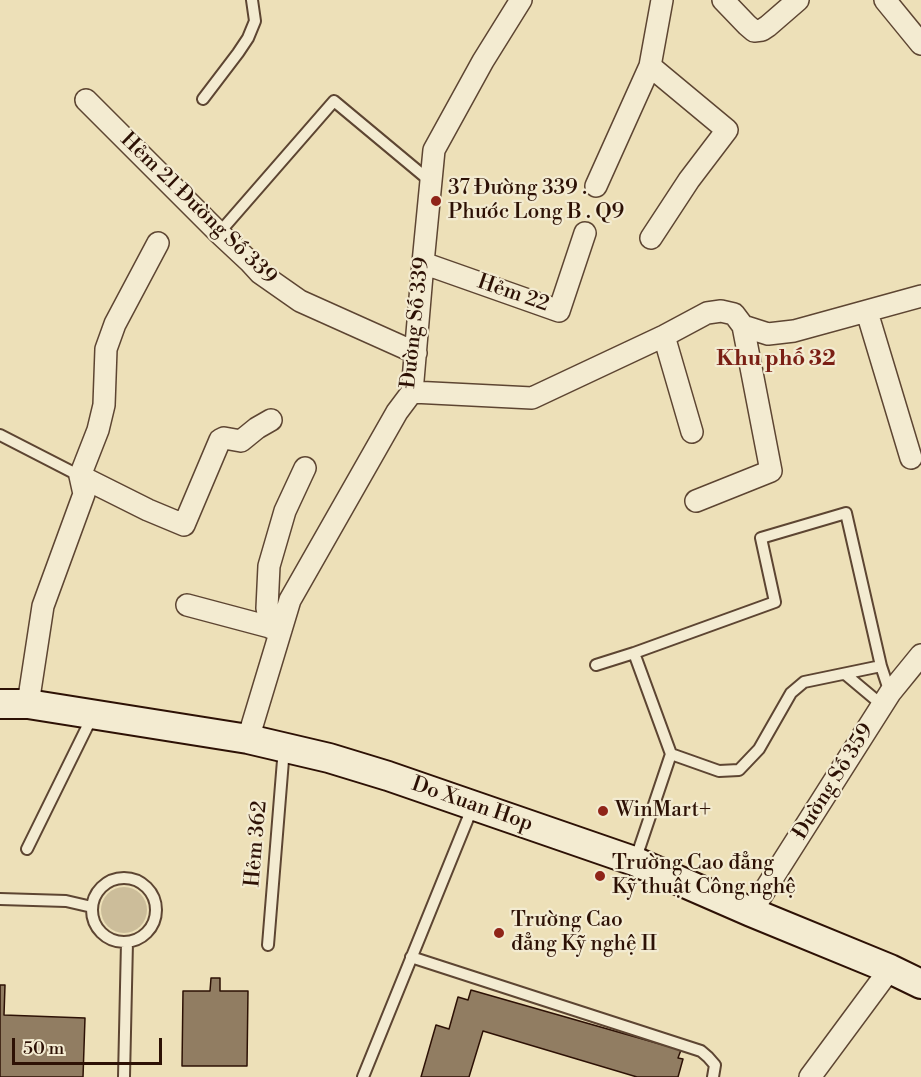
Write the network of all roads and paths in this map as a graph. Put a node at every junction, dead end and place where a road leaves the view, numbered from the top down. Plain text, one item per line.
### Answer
1 (252, 0) edge
2 (521, 0) edge
3 (662, 0) edge
4 (723, 0) edge
5 (798, 0) edge
6 (885, 0) edge
7 (921, 44) edge
8 (650, 66) junction
9 (202, 99) dead end
10 (86, 100) dead end
11 (431, 182) junction
12 (596, 186) dead end
13 (219, 233) junction
14 (585, 233) dead end
15 (651, 238) dead end
16 (158, 243) dead end
17 (423, 263) junction
18 (921, 296) edge
19 (867, 312) junction
20 (743, 326) junction
21 (664, 336) junction
22 (416, 353) junction
23 (412, 392) junction
24 (271, 420) dead end
25 (692, 432) dead end
26 (0, 435) edge
27 (912, 458) dead end
28 (304, 468) dead end
29 (80, 476) junction
30 (696, 501) dead end
31 (187, 605) dead end
32 (276, 629) junction
33 (634, 653) junction
34 (921, 655) edge
35 (596, 665) dead end
36 (881, 666) junction
37 (845, 674) junction
38 (886, 699) junction
39 (0, 704) edge
40 (28, 704) junction
41 (93, 715) junction
42 (248, 739) junction
43 (284, 747) junction
44 (671, 754) junction
45 (473, 806) junction
46 (27, 849) dead end
47 (634, 861) junction
48 (0, 899) edge
49 (92, 907) junction
50 (751, 912) junction
51 (128, 942) junction
52 (268, 945) dead end
53 (411, 957) junction
54 (890, 969) junction
55 (919, 979) edge
56 (124, 1077) edge
57 (363, 1077) edge
58 (713, 1077) edge
59 (810, 1077) edge

1 - 9 lane
2 - 11 street, Đường Số 339
3 - 8 street
4 - 5 street
6 - 7 street
8 - 12 street
8 - 15 street
10 - 13 street, Hẻm 21 Đường Số 339
11 - 13 lane
11 - 17 street, Đường Số 339
13 - 22 street, Hẻm 21 Đường Số 339
14 - 17 street, Hẻm 22
16 - 29 street
17 - 22 street, Đường Số 339
18 - 19 street
19 - 20 street
19 - 27 street
20 - 21 street
20 - 30 street
21 - 23 street
21 - 25 street
22 - 23 street, Đường Số 339
23 - 32 street, Đường Số 339
24 - 29 street
26 - 29 lane
28 - 32 street
29 - 40 street
31 - 32 street
32 - 42 street, Đường Số 339
33 - 35 lane
33 - 36 lane
33 - 44 lane
34 - 38 street, Đường Số 359
36 - 37 lane
36 - 38 lane
37 - 38 lane
37 - 44 lane
38 - 50 street, Đường Số 359
39 - 40 main road, Do Xuan Hop
40 - 41 main road, Do Xuan Hop
41 - 42 main road, Do Xuan Hop
41 - 46 lane
42 - 43 main road, Do Xuan Hop
43 - 45 main road, Do Xuan Hop
43 - 52 lane, Hẻm 362
44 - 47 lane
45 - 47 main road, Do Xuan Hop
45 - 53 lane
47 - 50 main road, Do Xuan Hop
48 - 49 lane
49 - 51 lane
49 - 51 lane
50 - 54 main road, Do Xuan Hop
51 - 56 lane
53 - 57 lane
53 - 58 lane
54 - 55 main road, Do Xuan Hop
54 - 59 street

